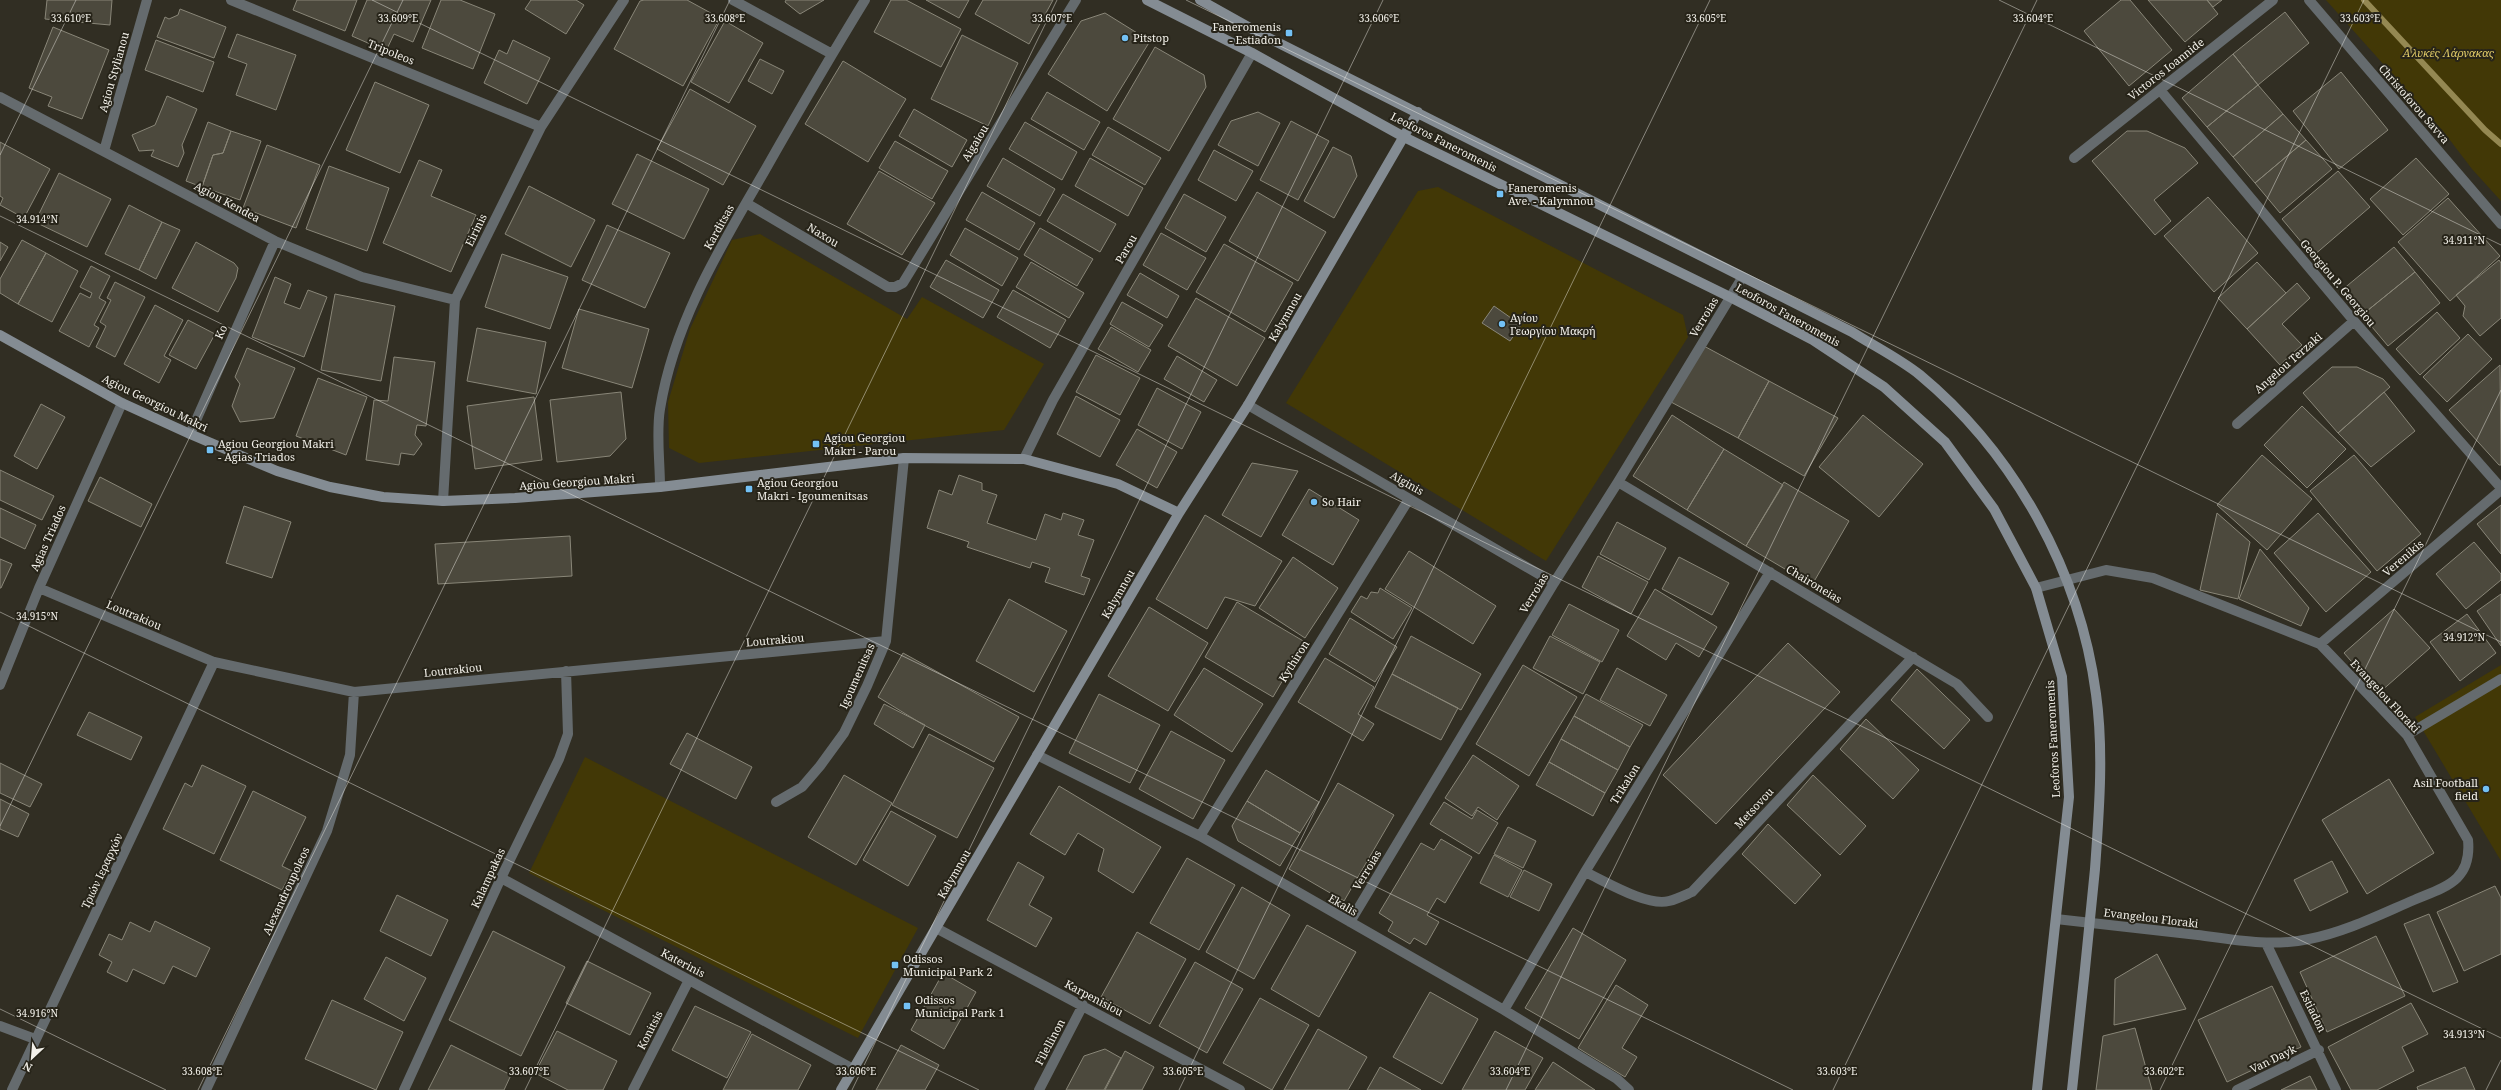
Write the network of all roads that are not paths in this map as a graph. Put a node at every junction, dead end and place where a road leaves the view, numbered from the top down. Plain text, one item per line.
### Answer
1 (147, 0) edge
2 (231, 0) edge
3 (624, 0) edge
4 (733, 0) edge
5 (865, 0) edge
6 (1076, 0) edge
7 (1147, 0) edge
8 (1200, 0) edge
9 (2273, 0) edge
10 (2309, 0) edge
11 (1252, 53) junction
12 (832, 54) junction
13 (2160, 90) junction
14 (0, 97) edge
15 (1418, 112) junction
16 (541, 127) junction
17 (1404, 137) junction
18 (104, 151) junction
19 (2074, 158) dead end
20 (746, 203) junction
21 (2501, 224) edge
22 (274, 241) junction
23 (1742, 278) junction
24 (888, 287) joint
25 (1730, 297) junction
26 (455, 300) junction
27 (2354, 321) junction
28 (0, 335) edge
29 (122, 403) junction
30 (1248, 404) junction
31 (2237, 424) dead end
32 (190, 434) junction
33 (904, 458) junction
34 (1024, 459) junction
35 (1618, 482) junction
36 (660, 487) junction
37 (2501, 489) edge
38 (1410, 499) junction
39 (443, 501) junction
40 (1179, 513) junction
41 (1770, 572) junction
42 (2067, 580) junction
43 (1554, 583) junction
44 (39, 588) junction
45 (2036, 588) junction
46 (886, 641) junction
47 (2320, 644) junction
48 (1913, 657) junction
49 (214, 662) junction
50 (566, 671) junction
51 (2501, 680) edge
52 (0, 685) edge
53 (354, 692) junction
54 (1988, 717) dead end
55 (2407, 735) junction
56 (1037, 755) junction
57 (776, 802) dead end
58 (1200, 836) junction
59 (1585, 872) junction
60 (501, 878) junction
61 (2056, 919) junction
62 (1350, 922) junction
63 (2090, 923) junction
64 (936, 928) junction
65 (2266, 943) junction
66 (689, 980) junction
67 (1083, 1006) junction
68 (1504, 1010) junction
69 (0, 1026) edge
70 (35, 1039) junction
71 (2319, 1050) junction
72 (853, 1069) junction
73 (12, 1090) edge
74 (206, 1090) edge
75 (404, 1090) edge
76 (633, 1090) edge
77 (841, 1090) edge
78 (1038, 1090) edge
79 (1240, 1090) edge
80 (1629, 1090) edge
81 (2037, 1090) edge
82 (2072, 1090) edge
83 (2237, 1090) edge
84 (2336, 1090) edge

1 - 18 street, Agiou Stylianou
2 - 16 street, Tripoleos
3 - 16 street, Eirinis
4 - 12 street
5 - 12 street, Karditsas
6 - 24 street, Aigaiou
7 - 11 main road, Leoforos Faneromenis
8 - 15 main road, Leoforos Faneromenis
9 - 13 street, Victoros Ioannide
10 - 21 street, Christoforou Savva
11 - 17 main road, Leoforos Faneromenis
11 - 34 street, Parou
12 - 20 street, Karditsas
13 - 19 street, Victoros Ioannide
13 - 27 street, Georgiou P. Georgiou
14 - 18 street, Agiou Kendea
15 - 17 main road, Kalymnou
15 - 23 main road, Leoforos Faneromenis
16 - 26 street, Eirinis
17 - 25 main road, Leoforos Faneromenis
17 - 30 main road, Kalymnou
18 - 22 street, Agiou Kendea
20 - 24 street, Naxou
20 - 36 street, Karditsas
22 - 26 street, Agiou Kendea
22 - 32 street, Ko
23 - 25 street, Verroias
23 - 42 main road, Leoforos Faneromenis
25 - 35 street, Verroias
25 - 45 main road, Leoforos Faneromenis
26 - 39 street, Eirinis
27 - 31 street, Angelou Terzaki
27 - 37 street, Georgiou P. Georgiou
28 - 29 main road, Agiou Georgiou Makri
29 - 32 main road, Agiou Georgiou Makri
29 - 44 street, Agias Triados
30 - 38 street, Aiginis
30 - 40 main road, Kalymnou
32 - 39 main road, Agiou Georgiou Makri
33 - 34 main road, Agiou Georgiou Makri
33 - 36 main road, Agiou Georgiou Makri
33 - 46 street, Igoumenitsas
34 - 40 main road, Agiou Georgiou Makri
35 - 41 street, Chaironeias
35 - 43 street, Verroias
36 - 39 main road, Agiou Georgiou Makri
37 - 47 street, Verenikis
38 - 43 street, Aiginis
38 - 58 street, Kythiron
40 - 56 main road, Kalymnou
41 - 48 street, Chaironeias
41 - 59 street, Trikalon
42 - 45 street, Evangelou Floraki
42 - 47 street, Evangelou Floraki
42 - 63 main road, Leoforos Faneromenis
43 - 62 street, Verroias
44 - 49 street, Loutrakiou
44 - 52 street, Agias Triados
45 - 61 main road, Leoforos Faneromenis
46 - 50 street, Loutrakiou
46 - 57 street, Igoumenitsas
47 - 55 street, Evangelou Floraki
48 - 54 street, Chaironeias
48 - 59 street, Metsovou
49 - 53 street, Loutrakiou
49 - 70 street, Τριών Ιεραρχών
50 - 53 street, Loutrakiou
50 - 60 street, Kalampakas
51 - 55 street
53 - 74 street, Alexandroupoleos
55 - 65 street, Evangelou Floraki
56 - 58 street, Ekalis
56 - 64 main road, Kalymnou
58 - 62 street, Ekalis
59 - 68 street, Trikalon
60 - 66 street, Katerinis
60 - 75 street, Kalampakas
61 - 63 street, Evangelou Floraki
61 - 81 main road, Leoforos Faneromenis
62 - 68 street, Ekalis
63 - 65 street, Evangelou Floraki
63 - 82 main road, Leoforos Faneromenis
64 - 67 street, Karpenisiou
64 - 72 main road, Kalymnou
65 - 71 street, Estiadon
66 - 72 street, Katerinis
66 - 76 street, Konitsis
67 - 78 street, Filellinon
67 - 79 street, Karpenisiou
68 - 80 street, Ekalis
69 - 70 street
70 - 73 street, Τριών Ιεραρχών
71 - 83 street, Van Dayk
71 - 84 street, Estiadon
72 - 77 main road, Kalymnou

